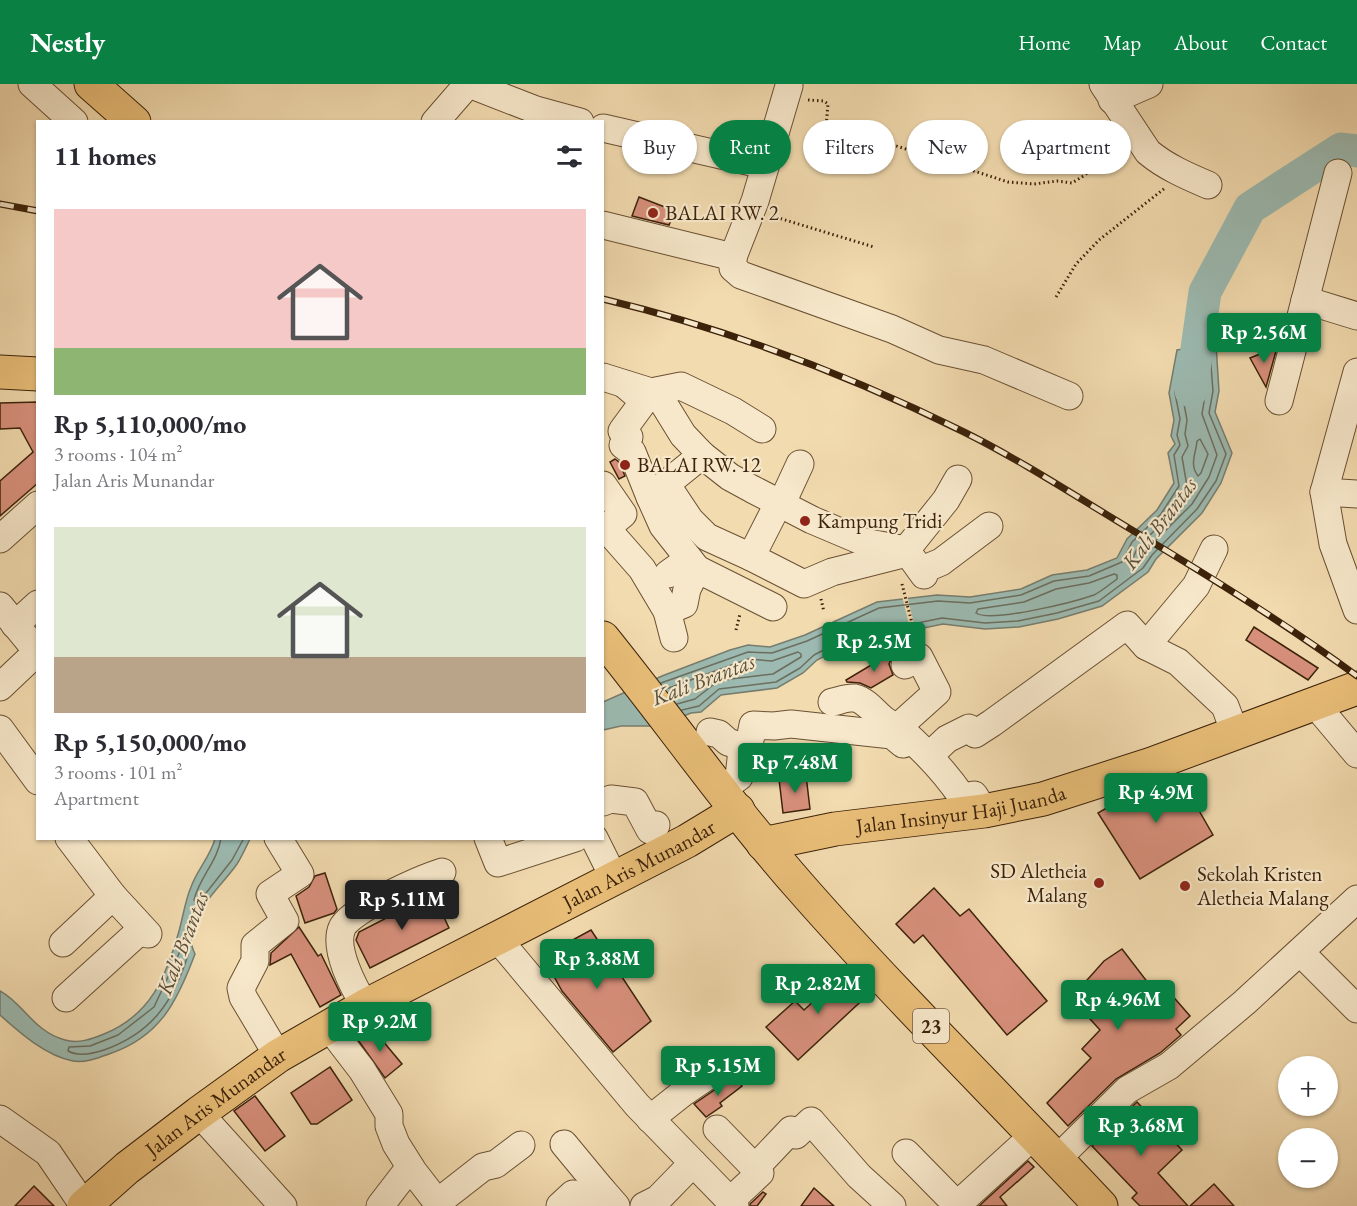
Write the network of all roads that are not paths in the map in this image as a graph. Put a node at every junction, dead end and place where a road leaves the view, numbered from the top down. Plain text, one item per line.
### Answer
1 (32, 84) edge
2 (468, 84) edge
3 (1149, 84) edge
4 (106, 89) edge
5 (1108, 92) edge
6 (786, 94) road end
7 (72, 120) edge
8 (132, 120) edge
9 (437, 120) edge
10 (573, 120) edge
11 (778, 120) edge
12 (604, 128) edge
13 (709, 152) edge
14 (1338, 173) dead end
15 (762, 174) edge
16 (1208, 185) dead end
17 (604, 225) edge
18 (733, 257) junction
19 (1305, 300) junction
20 (1357, 315) edge
21 (0, 372) edge
22 (1357, 372) edge
23 (36, 374) edge
24 (613, 380) edge
25 (651, 392) junction
26 (1069, 396) dead end
27 (1279, 401) dead end
28 (612, 425) edge
29 (762, 429) dead end
30 (702, 455) junction
31 (800, 464) dead end
32 (958, 479) dead end
33 (604, 486) edge
34 (658, 491) junction
35 (1324, 492) junction
36 (1357, 494) edge
37 (924, 497) dead end
38 (779, 505) junction
39 (36, 510) edge
40 (990, 526) dead end
41 (0, 539) edge
42 (1214, 549) dead end
43 (753, 561) junction
44 (910, 563) junction
45 (685, 568) junction
46 (743, 592) junction
47 (36, 605) edge
48 (773, 607) dead end
49 (1357, 610) edge
50 (668, 611) junction
51 (8, 616) edge
52 (674, 638) dead end
53 (605, 641) edge
54 (1146, 646) junction
55 (36, 650) edge
56 (36, 652) edge
57 (911, 655) road end
58 (0, 687) edge
59 (1357, 688) edge
60 (832, 702) dead end
61 (1315, 704) junction
62 (710, 732) dead end
63 (1234, 733) junction
64 (3, 739) edge
65 (914, 743) junction
66 (745, 746) junction
67 (1357, 754) edge
68 (36, 779) edge
69 (730, 799) junction
70 (604, 802) edge
71 (984, 811) junction
72 (656, 825) dead end
73 (279, 840) edge
74 (489, 840) edge
75 (562, 840) edge
76 (595, 840) edge
77 (78, 842) edge
78 (763, 844) junction
79 (518, 847) edge
80 (442, 872) dead end
81 (614, 878) junction
82 (113, 896) junction
83 (1357, 899) edge
84 (497, 938) junction
85 (63, 943) dead end
86 (1300, 952) junction
87 (66, 998) dead end
88 (365, 1006) junction
89 (1357, 1010) edge
90 (330, 1027) junction
91 (278, 1056) junction
92 (725, 1064) dead end
93 (199, 1113) junction
94 (0, 1119) edge
95 (650, 1119) junction
96 (717, 1129) dead end
97 (1034, 1135) junction
98 (564, 1144) dead end
99 (521, 1145) dead end
100 (906, 1153) dead end
101 (1057, 1159) junction
102 (693, 1163) junction
103 (410, 1167) junction
104 (755, 1168) junction
105 (609, 1198) edge
106 (277, 1204) edge
107 (438, 1204) edge
108 (733, 1204) edge
109 (84, 1206) edge
110 (380, 1206) edge
111 (560, 1206) edge
112 (644, 1206) edge
113 (892, 1206) edge
114 (956, 1206) edge
115 (1101, 1206) edge

1 - 7 street
2 - 9 street
2 - 10 street
3 - 5 street
4 - 8 main road
5 - 16 street
6 - 11 street
12 - 13 street
14 - 19 street
15 - 18 street
17 - 18 street
18 - 26 street
19 - 20 street
19 - 27 street
21 - 23 main road
22 - 35 street
24 - 25 street
24 - 28 street
25 - 29 street
25 - 30 street
28 - 34 street
30 - 34 street
30 - 38 street
31 - 38 street
32 - 44 street
33 - 50 street
34 - 43 street
34 - 45 street
35 - 36 street
35 - 49 street
37 - 44 street
38 - 43 street
38 - 44 street
39 - 41 street
40 - 44 street
42 - 54 street
43 - 44 street
43 - 46 street
45 - 46 street
45 - 50 street
46 - 48 street
47 - 51 street
50 - 52 street
51 - 55 street
53 - 69 main road, 23
54 - 63 street
54 - 65 street
56 - 58 street
57 - 65 street
59 - 61 main road, Jalan Insinyur Haji Juanda
60 - 65 street
61 - 63 main road, Jalan Insinyur Haji Juanda
61 - 67 street
62 - 66 street
63 - 71 main road, Jalan Insinyur Haji Juanda
64 - 68 street
65 - 66 street
65 - 71 street
66 - 69 street
69 - 78 main road, 23
69 - 81 main road, Jalan Aris Munandar
70 - 72 street
71 - 78 main road, Jalan Insinyur Haji Juanda
73 - 91 street
74 - 79 street
75 - 79 street
76 - 81 street
77 - 82 street
78 - 97 main road, 23
80 - 88 street
81 - 84 main road, Jalan Aris Munandar
82 - 85 street
82 - 87 street
83 - 86 street
84 - 88 main road, Jalan Aris Munandar
84 - 95 street
86 - 89 street
86 - 101 street
88 - 90 main road, Jalan Aris Munandar
90 - 91 main road, Jalan Aris Munandar
90 - 103 street
91 - 93 main road, Jalan Aris Munandar
92 - 95 street
93 - 106 street
93 - 109 main road, Jalan Aris Munandar
94 - 109 street
95 - 102 street
96 - 104 street
97 - 101 main road, 23
97 - 114 street
98 - 105 street
99 - 107 street
100 - 114 street
101 - 115 main road, 23
102 - 108 street
102 - 112 street
103 - 107 street
103 - 110 street
104 - 108 street
104 - 113 street
105 - 111 street

